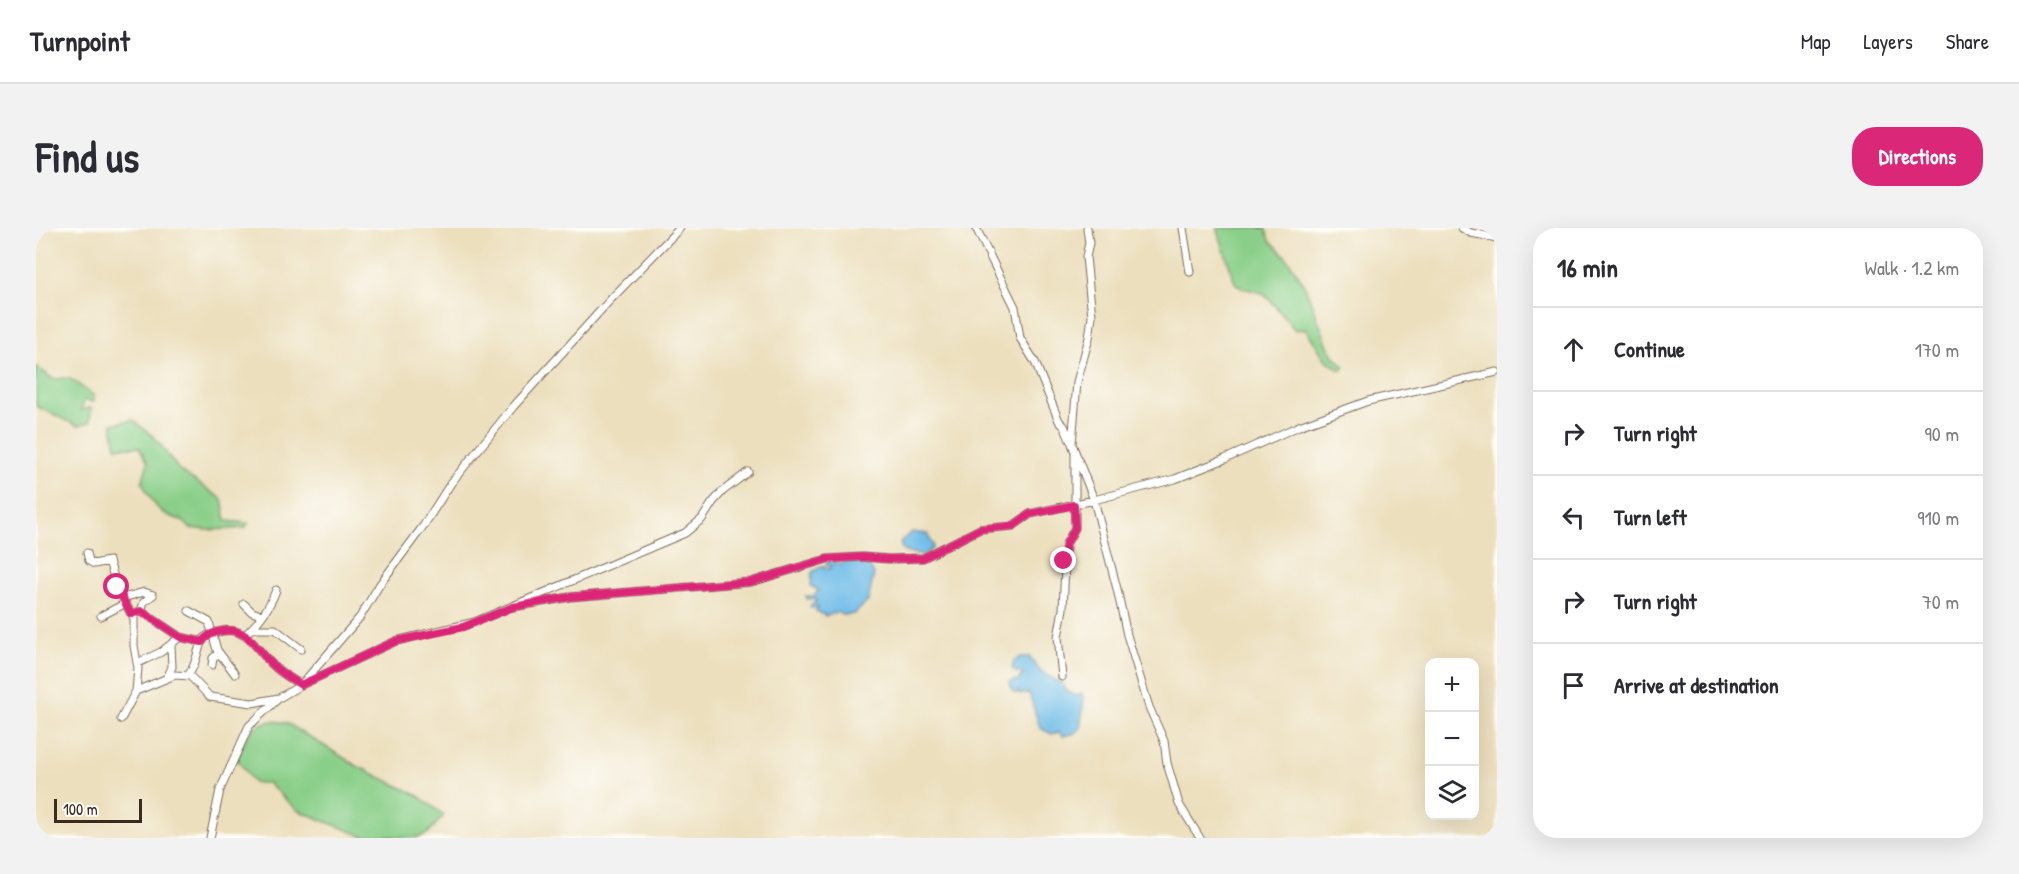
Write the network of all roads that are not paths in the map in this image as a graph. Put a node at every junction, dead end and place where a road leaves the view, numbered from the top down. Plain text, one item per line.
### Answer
1 (680, 228) edge
2 (976, 228) edge
3 (1087, 228) edge
4 (1183, 228) edge
5 (1462, 228) edge
6 (1497, 238) edge
7 (1190, 272) dead end
8 (1497, 372) edge
9 (1064, 426) junction
10 (1054, 428) dead end
11 (1072, 444) junction
12 (1075, 453) junction
13 (748, 472) dead end
14 (1094, 500) junction
15 (1074, 505) junction
16 (87, 554) dead end
17 (276, 590) dead end
18 (124, 600) junction
19 (244, 604) dead end
20 (513, 607) junction
21 (141, 611) junction
22 (189, 611) dead end
23 (131, 614) junction
24 (261, 615) junction
25 (101, 616) dead end
26 (254, 627) junction
27 (213, 633) junction
28 (245, 635) junction
29 (180, 637) junction
30 (202, 642) junction
31 (171, 645) junction
32 (301, 650) dead end
33 (219, 653) junction
34 (138, 663) junction
35 (212, 665) dead end
36 (235, 674) dead end
37 (188, 675) junction
38 (1062, 677) dead end
39 (167, 678) junction
40 (301, 685) junction
41 (136, 691) junction
42 (279, 698) junction
43 (121, 719) dead end
44 (210, 838) edge
45 (1200, 838) edge

1 - 40 street
2 - 9 street
3 - 11 street
4 - 7 street
5 - 6 street
8 - 14 street
9 - 10 street
9 - 11 street
11 - 12 street
12 - 14 street
12 - 15 street
13 - 20 street
14 - 15 street
14 - 45 street
15 - 20 street
15 - 38 street
16 - 18 street
17 - 24 street
18 - 21 street
18 - 23 street
18 - 25 street
19 - 24 street
20 - 40 street
21 - 23 street
21 - 29 street
22 - 27 street
23 - 34 street
24 - 26 street
26 - 28 street
26 - 32 street
27 - 28 street
27 - 30 street
27 - 33 street
28 - 40 street
29 - 30 street
29 - 31 street
30 - 37 street
31 - 34 street
31 - 39 street
33 - 35 street
33 - 36 street
34 - 41 street
37 - 39 street
37 - 42 street
39 - 41 street
40 - 42 street
41 - 43 street
42 - 44 street

